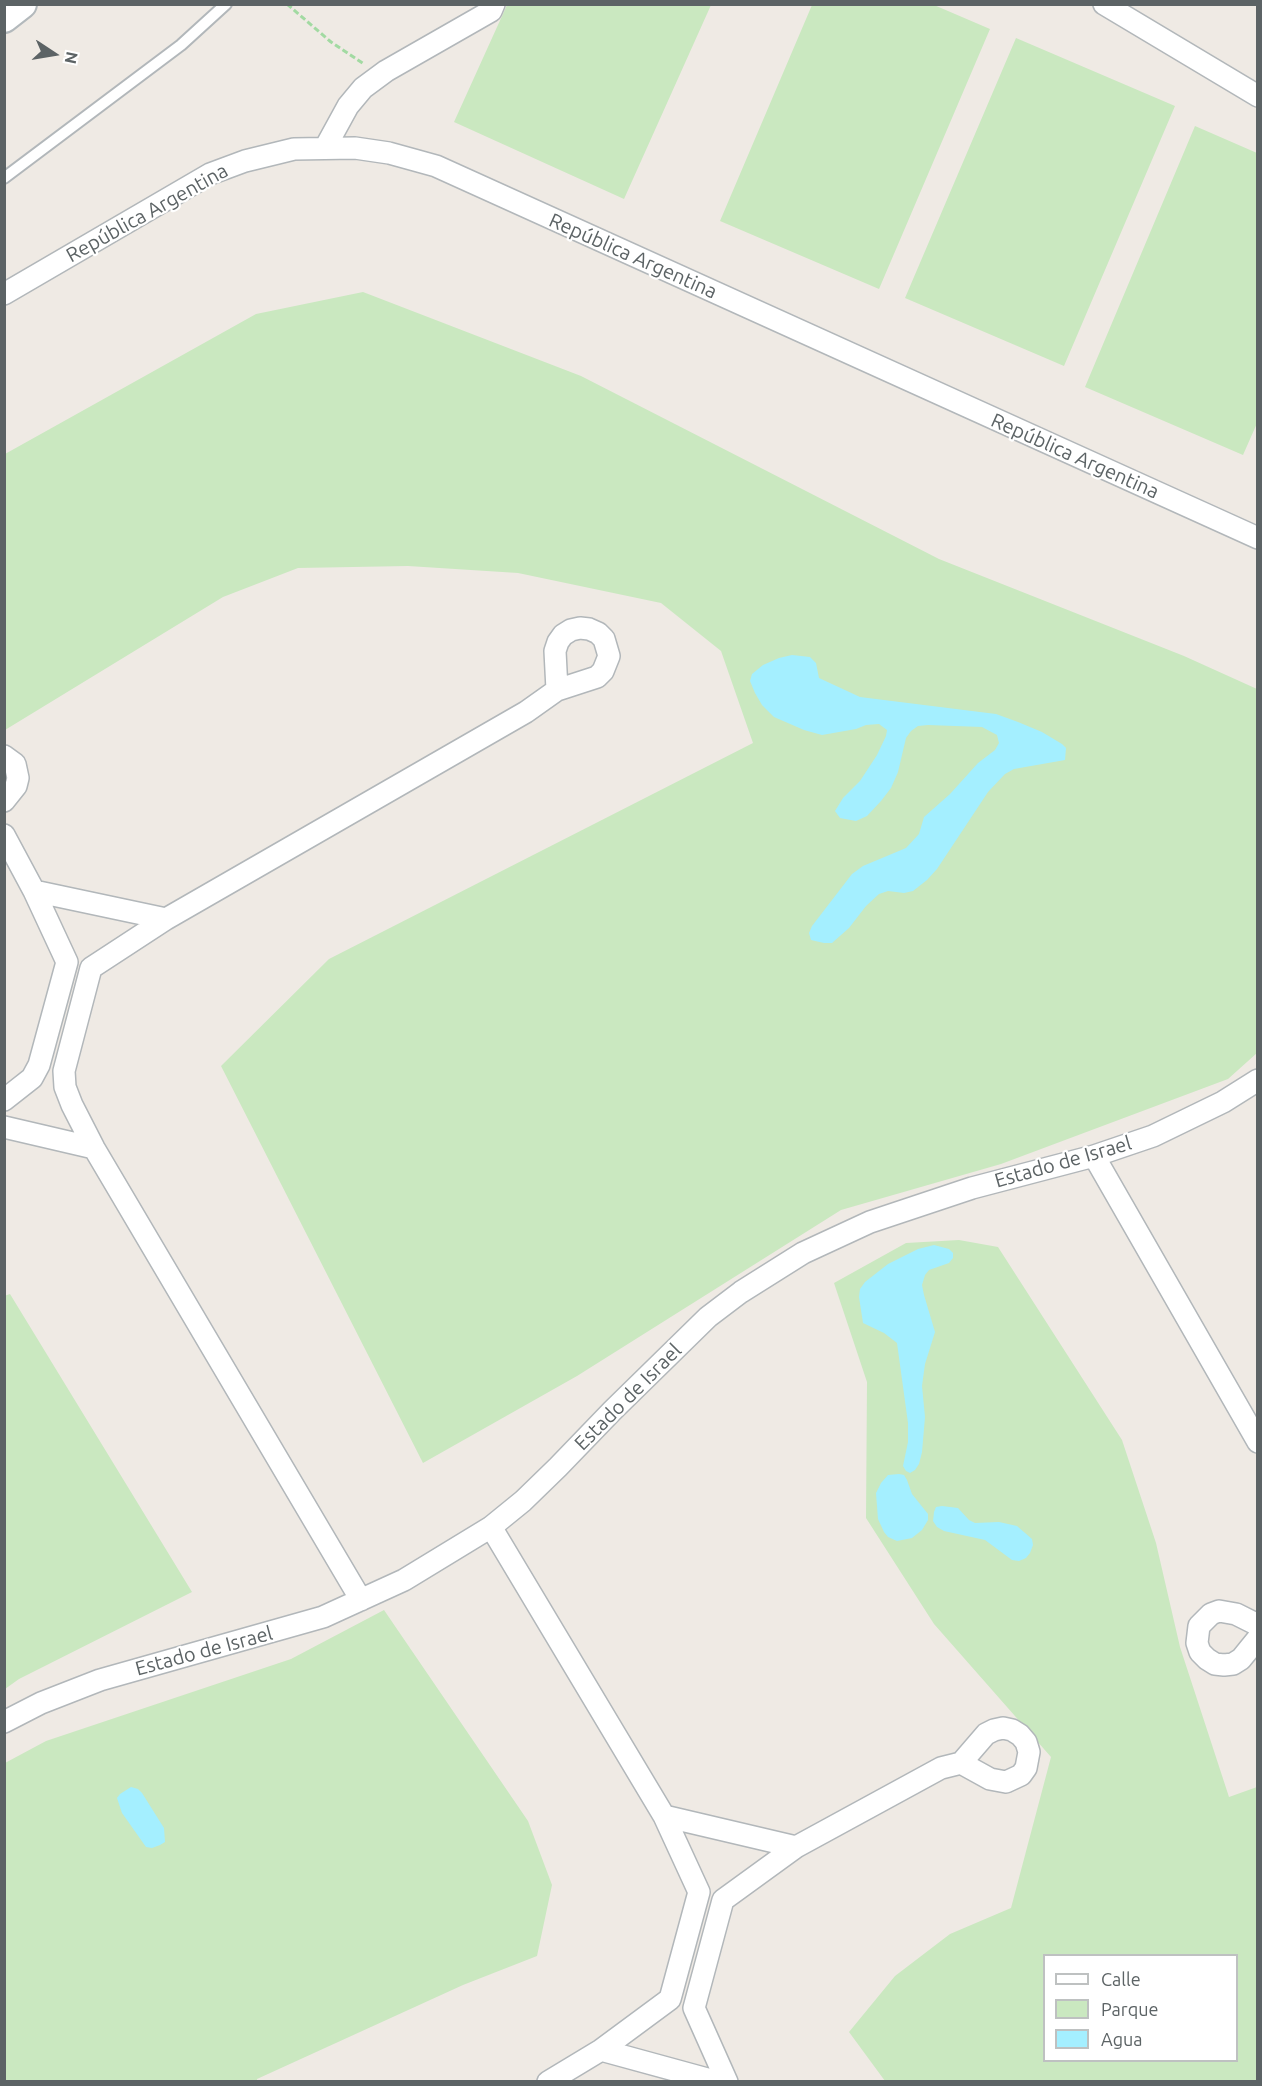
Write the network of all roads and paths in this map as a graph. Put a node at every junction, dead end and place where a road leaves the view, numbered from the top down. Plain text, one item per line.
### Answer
1 (22, 4) edge
2 (226, 4) edge
3 (287, 4) edge
4 (494, 4) edge
5 (1104, 4) edge
6 (4, 18) edge
7 (370, 68) dead end
8 (1257, 96) edge
9 (326, 148) junction
10 (4, 178) edge
11 (4, 294) edge
12 (1257, 538) edge
13 (557, 690) dead end
14 (4, 756) edge
15 (4, 801) edge
16 (4, 836) edge
17 (34, 891) junction
18 (166, 919) junction
19 (67, 962) junction
20 (91, 968) junction
21 (39, 1065) junction
22 (64, 1071) junction
23 (1257, 1080) edge
24 (4, 1100) edge
25 (4, 1127) edge
26 (94, 1148) junction
27 (1094, 1156) junction
28 (1257, 1442) edge
29 (491, 1527) junction
30 (361, 1600) junction
31 (1257, 1625) edge
32 (1257, 1638) edge
33 (4, 1722) edge
34 (961, 1763) dead end
35 (664, 1816) junction
36 (796, 1847) junction
37 (699, 1892) junction
38 (723, 1900) junction
39 (670, 1999) junction
40 (694, 2008) junction
41 (602, 2050) junction
42 (548, 2082) edge
43 (718, 2082) edge
44 (727, 2082) edge

1 - 6 main road
2 - 10 lane
3 - 7 path
4 - 9 street
5 - 8 street
9 - 11 street, República Argentina
9 - 12 street, República Argentina
13 - 18 street
14 - 15 street
16 - 17 street
17 - 18 street
17 - 19 street
18 - 20 street
19 - 20 street
19 - 21 street
20 - 22 street
21 - 22 street
21 - 24 street
22 - 26 street
23 - 27 street, Estado de Israel
25 - 26 street
26 - 30 street
27 - 28 street
27 - 29 street, Estado de Israel
29 - 30 street, Estado de Israel
29 - 35 street
30 - 33 street, Estado de Israel
31 - 32 street
34 - 36 street
35 - 36 street
35 - 37 street
36 - 38 street
37 - 38 street
37 - 39 street
38 - 40 street
39 - 40 street
39 - 41 street
40 - 44 street
41 - 42 street
41 - 43 street

